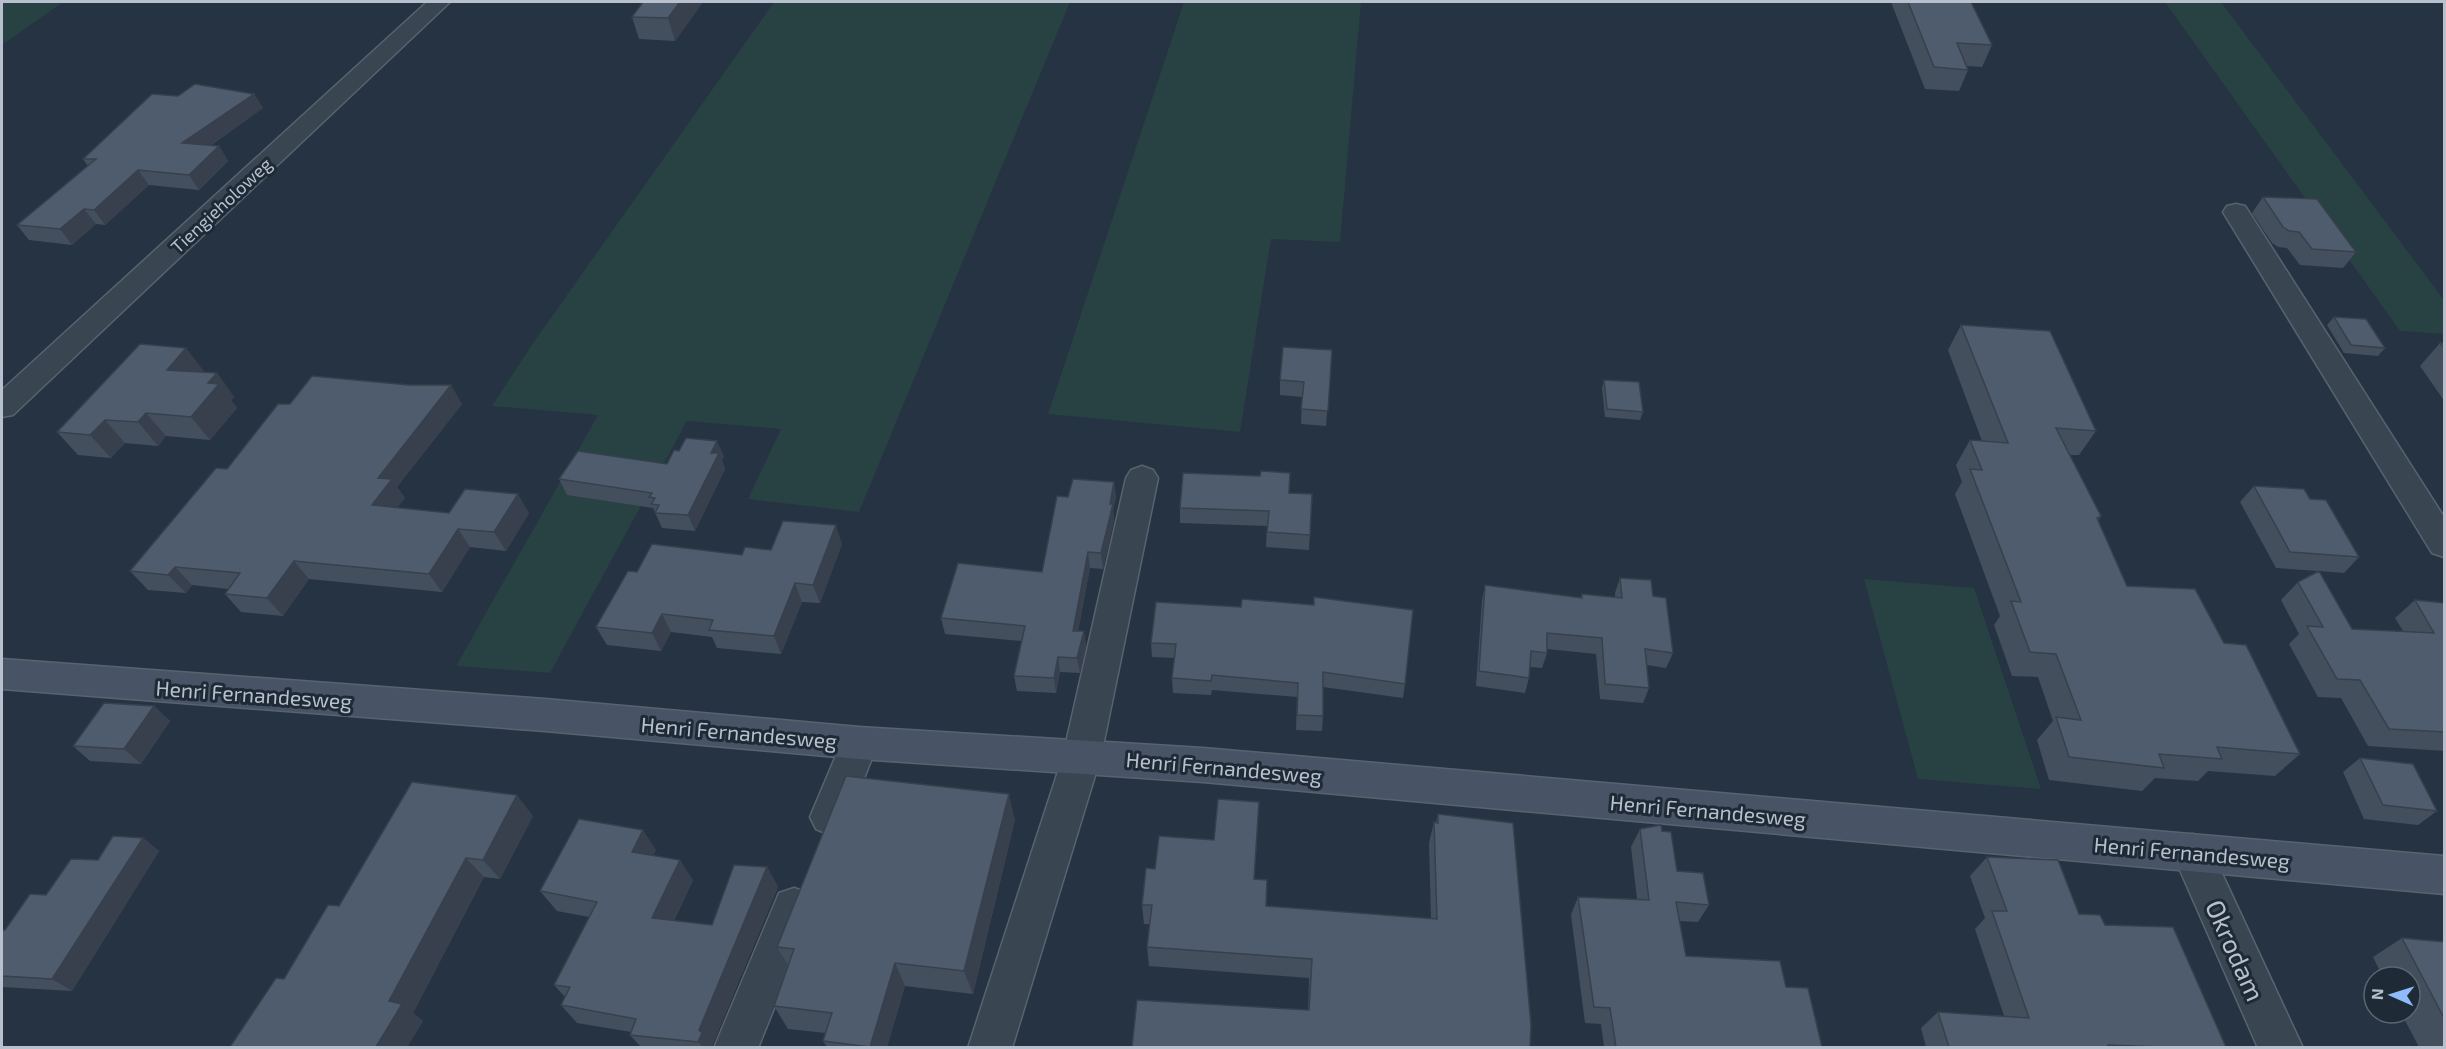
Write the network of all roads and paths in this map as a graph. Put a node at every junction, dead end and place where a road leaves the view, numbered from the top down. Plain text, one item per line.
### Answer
1 (439, 2) edge
2 (2236, 212) dead end
3 (2, 407) edge
4 (1142, 478) dead end
5 (2445, 544) edge
6 (2, 674) edge
7 (859, 743) junction
8 (1082, 756) junction
9 (2192, 852) junction
10 (2445, 875) edge
11 (736, 1047) edge
12 (990, 1047) edge
13 (2281, 1047) edge

1 - 3 street, Tiengieholoweg
2 - 5 street
4 - 8 street
6 - 7 street, Henri Fernandesweg
7 - 8 street, Henri Fernandesweg
7 - 11 street
8 - 9 street, Henri Fernandesweg
8 - 12 street
9 - 10 street, Henri Fernandesweg
9 - 13 street, Okrodam

